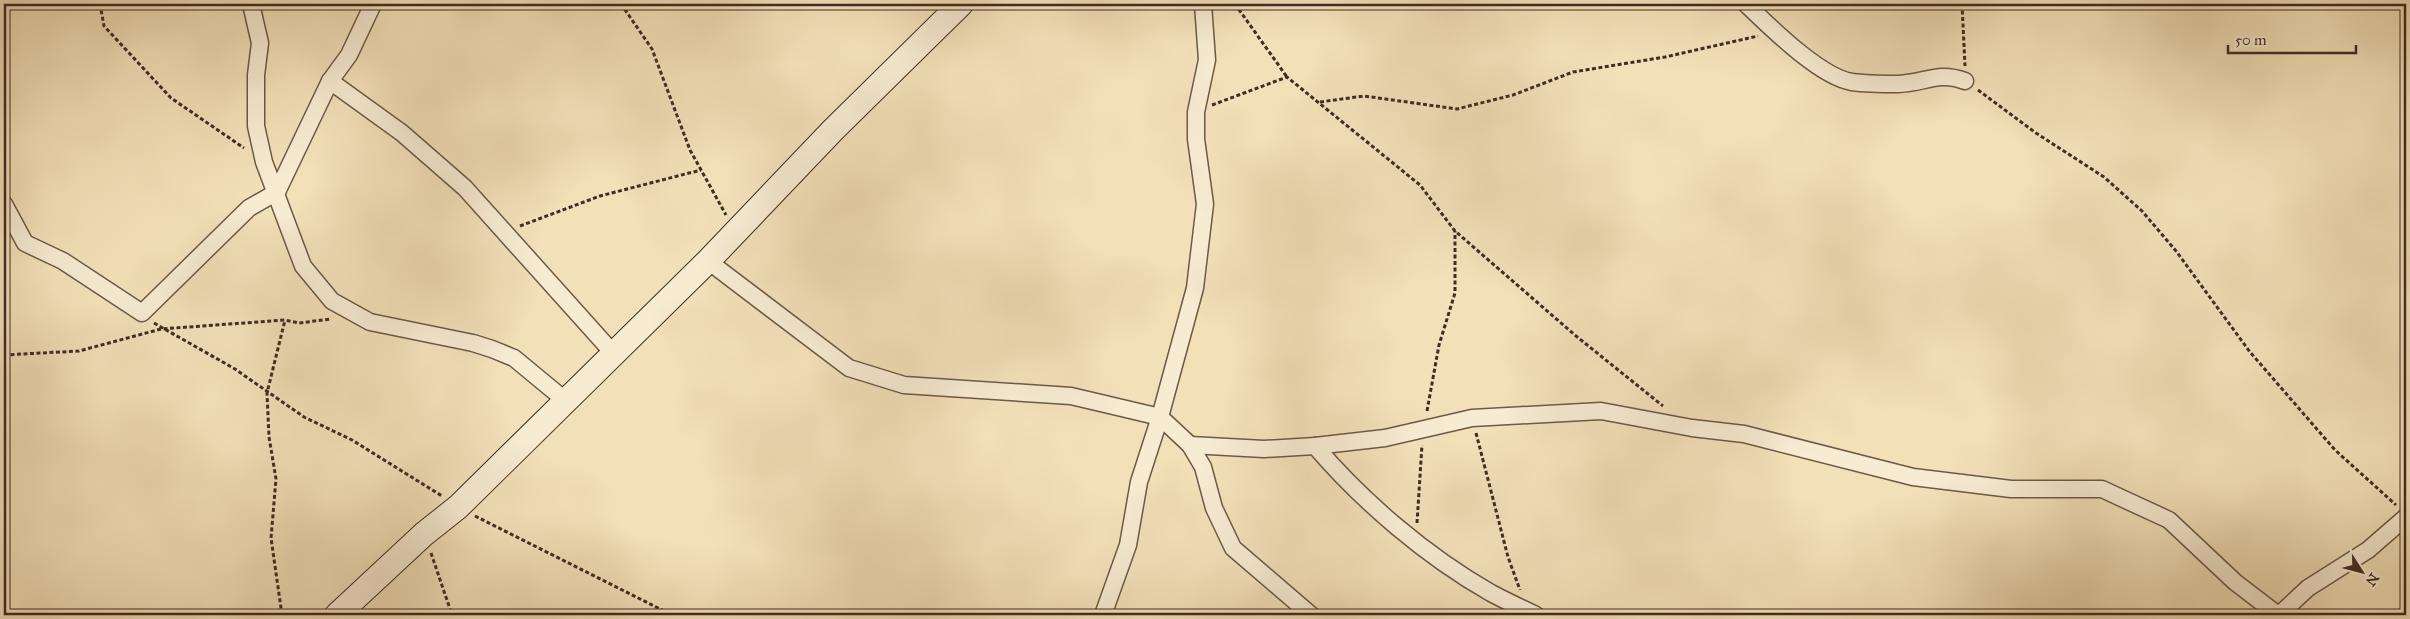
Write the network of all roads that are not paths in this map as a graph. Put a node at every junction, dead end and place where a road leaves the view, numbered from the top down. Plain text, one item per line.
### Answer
1 (251, 4) edge
2 (373, 4) edge
3 (961, 4) edge
4 (1203, 4) edge
5 (1746, 4) edge
6 (330, 81) junction
7 (1965, 81) road end
8 (277, 192) junction
9 (4, 204) edge
10 (708, 261) junction
11 (613, 353) junction
12 (566, 401) junction
13 (1160, 417) junction
14 (1190, 445) junction
15 (1315, 446) junction
16 (2403, 512) edge
17 (1532, 613) edge
18 (337, 615) edge
19 (1103, 615) edge
20 (1310, 615) edge
21 (2279, 615) edge

1 - 8 street
2 - 6 street
3 - 10 street
4 - 13 street
5 - 7 street
6 - 8 street
6 - 11 street
8 - 9 street
8 - 12 street
10 - 11 street
10 - 13 street
11 - 12 street
12 - 18 street
13 - 14 street
13 - 19 street
14 - 15 street
14 - 20 street
15 - 17 street
15 - 21 street
16 - 21 street

